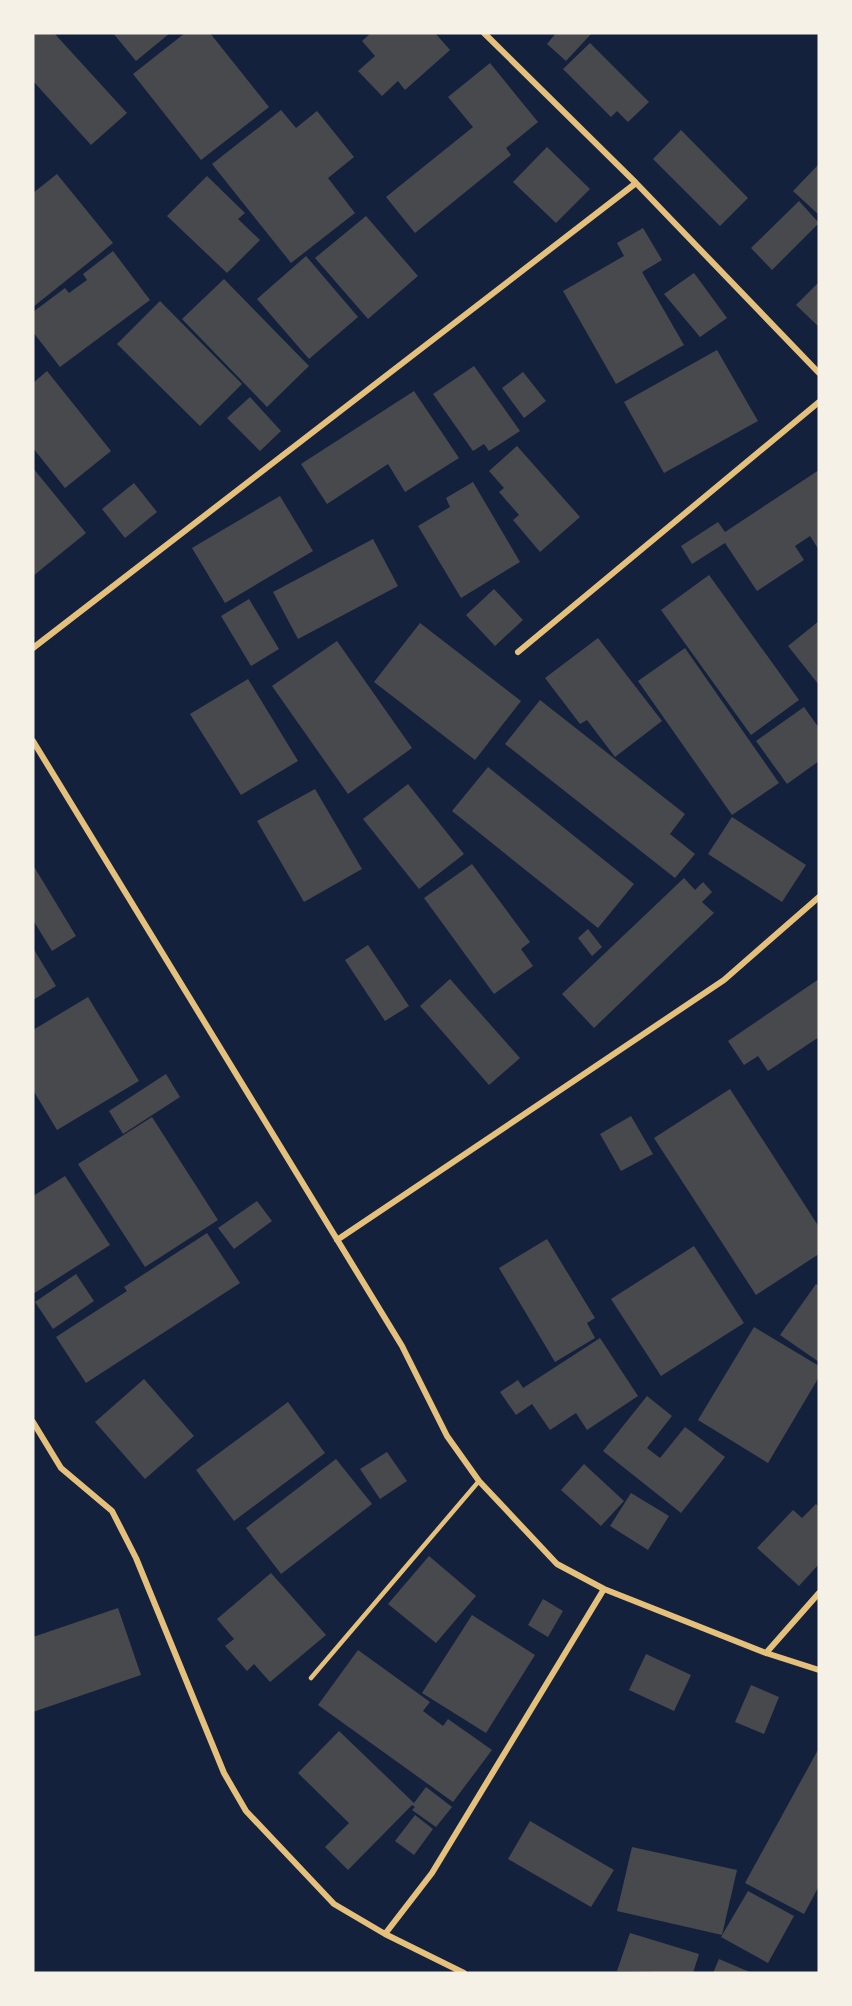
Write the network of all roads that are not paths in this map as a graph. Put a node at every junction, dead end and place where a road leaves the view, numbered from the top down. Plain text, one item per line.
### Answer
1 (484, 33) edge
2 (636, 183) junction
3 (819, 373) edge
4 (819, 402) edge
5 (33, 648) edge
6 (518, 652) dead end
7 (33, 741) edge
8 (819, 897) edge
9 (337, 1240) junction
10 (33, 1422) edge
11 (479, 1481) junction
12 (604, 1589) junction
13 (819, 1593) edge
14 (766, 1653) junction
15 (819, 1670) edge
16 (311, 1678) dead end
17 (385, 1934) junction
18 (464, 1973) edge

1 - 2 street
2 - 3 street
2 - 5 street
4 - 6 street
7 - 9 street
8 - 9 street
9 - 11 street
10 - 17 street
11 - 12 street
11 - 16 lane
12 - 14 street
12 - 17 street
13 - 14 street
14 - 15 street
17 - 18 street

